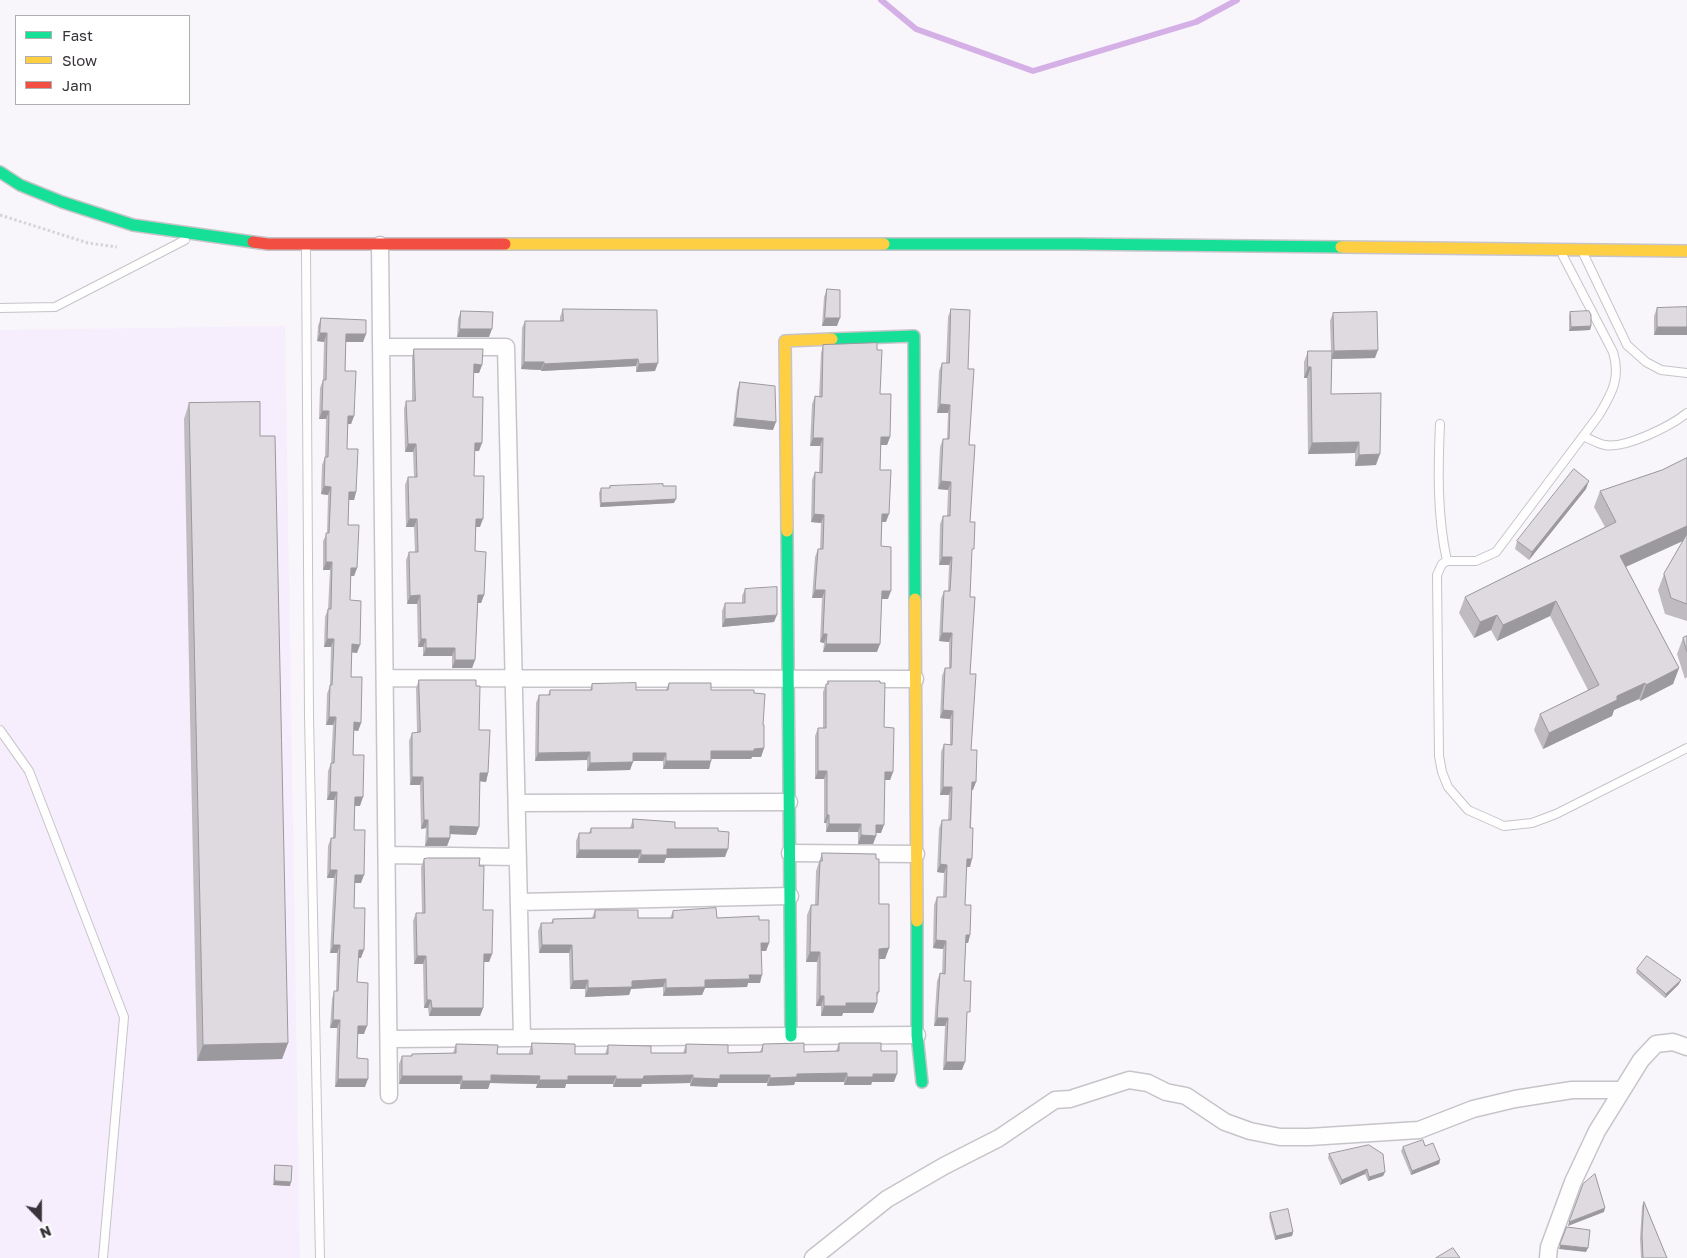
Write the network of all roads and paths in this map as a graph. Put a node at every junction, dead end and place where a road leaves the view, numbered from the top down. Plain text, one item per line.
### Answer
1 (0, 172) edge
2 (0, 215) edge
3 (196, 235) junction
4 (306, 245) junction
5 (380, 245) junction
6 (125, 248) dead end
7 (1560, 249) junction
8 (1581, 250) junction
9 (1687, 251) edge
10 (0, 308) edge
11 (381, 347) junction
12 (1687, 373) edge
13 (1687, 413) edge
14 (1440, 424) dead end
15 (1584, 436) junction
16 (1447, 560) junction
17 (385, 678) junction
18 (514, 678) junction
19 (788, 679) junction
20 (915, 679) junction
21 (0, 730) edge
22 (1687, 748) edge
23 (789, 802) junction
24 (517, 803) junction
25 (790, 853) junction
26 (916, 854) junction
27 (386, 855) junction
28 (518, 857) junction
29 (790, 896) junction
30 (519, 902) junction
31 (917, 1035) junction
32 (791, 1036) junction
33 (522, 1038) junction
34 (389, 1039) junction
35 (1687, 1047) edge
36 (922, 1082) dead end
37 (1622, 1090) junction
38 (389, 1095) dead end
39 (102, 1258) edge
40 (320, 1258) edge
41 (813, 1258) edge
42 (1548, 1258) edge

1 - 3 main road
2 - 6 path
3 - 4 main road
3 - 10 lane
4 - 5 main road
4 - 40 lane
5 - 7 main road
5 - 11 street
7 - 8 main road
7 - 15 lane
8 - 9 main road
8 - 12 lane
11 - 17 street
11 - 18 street
13 - 15 lane
14 - 16 lane
15 - 16 lane
16 - 22 lane
17 - 18 street
17 - 27 street
18 - 19 street
18 - 24 street
19 - 20 street
19 - 20 main road
19 - 23 main road
20 - 26 main road
21 - 39 lane
23 - 24 street
23 - 25 main road
24 - 28 street
25 - 26 street
25 - 29 main road
26 - 31 main road
27 - 28 street
27 - 34 street
28 - 30 street
29 - 30 street
29 - 32 main road
30 - 33 street
31 - 32 street
31 - 36 main road
32 - 33 street
33 - 34 street
34 - 38 street
35 - 37 street
37 - 41 street
37 - 42 street

